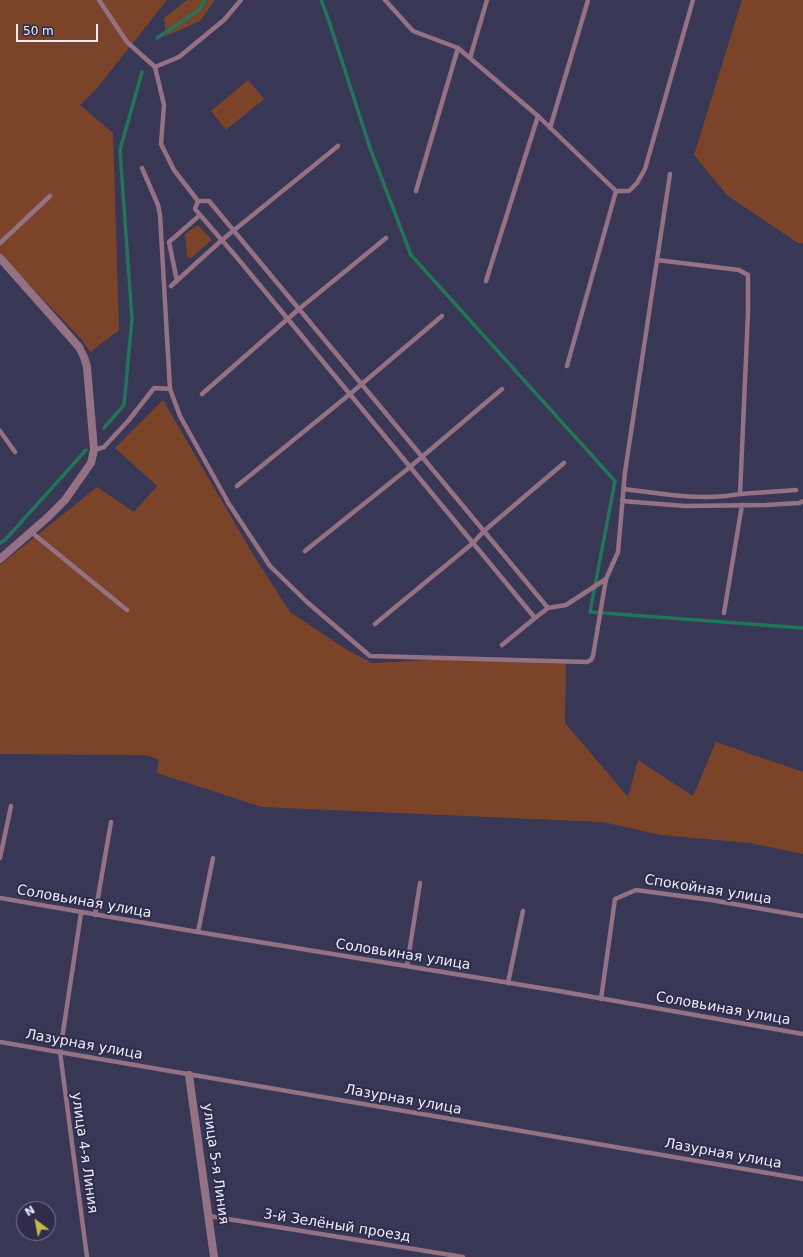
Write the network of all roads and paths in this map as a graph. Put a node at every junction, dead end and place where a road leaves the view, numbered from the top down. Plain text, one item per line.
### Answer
1 (99, 0) edge
2 (241, 0) edge
3 (385, 0) edge
4 (487, 0) edge
5 (588, 0) edge
6 (693, 0) edge
7 (458, 48) junction
8 (470, 58) junction
9 (155, 67) junction
10 (538, 116) junction
11 (550, 128) junction
12 (338, 146) dead end
13 (142, 168) dead end
14 (670, 174) dead end
15 (416, 191) dead end
16 (616, 191) junction
17 (50, 196) dead end
18 (198, 201) junction
19 (200, 215) junction
20 (234, 231) junction
21 (386, 238) dead end
22 (222, 240) junction
23 (0, 243) edge
24 (0, 258) edge
25 (657, 260) junction
26 (177, 281) junction
27 (486, 281) dead end
28 (171, 286) dead end
29 (299, 309) junction
30 (442, 316) dead end
31 (288, 320) junction
32 (567, 366) dead end
33 (361, 383) junction
34 (170, 389) junction
35 (502, 389) dead end
36 (202, 394) dead end
37 (350, 394) junction
38 (0, 431) edge
39 (94, 450) junction
40 (15, 452) dead end
41 (422, 457) junction
42 (564, 463) dead end
43 (410, 467) junction
44 (237, 486) dead end
45 (624, 489) junction
46 (796, 490) dead end
47 (740, 494) junction
48 (622, 501) junction
49 (803, 501) edge
50 (742, 506) junction
51 (484, 531) junction
52 (31, 532) junction
53 (473, 543) junction
54 (305, 551) dead end
55 (0, 559) edge
56 (606, 579) junction
57 (548, 608) junction
58 (126, 610) dead end
59 (724, 613) dead end
60 (535, 618) junction
61 (376, 624) dead end
62 (502, 645) dead end
63 (11, 806) dead end
64 (111, 822) dead end
65 (0, 858) edge
66 (213, 858) dead end
67 (420, 883) dead end
68 (0, 898) edge
69 (523, 911) dead end
70 (81, 913) junction
71 (95, 915) junction
72 (803, 916) edge
73 (198, 932) junction
74 (407, 966) junction
75 (508, 983) junction
76 (600, 998) junction
77 (803, 1034) edge
78 (0, 1042) edge
79 (60, 1052) junction
80 (189, 1074) junction
81 (803, 1179) edge
82 (209, 1216) junction
83 (87, 1257) edge
84 (214, 1257) edge
85 (463, 1257) edge

1 - 9 lane
2 - 9 lane
3 - 7 lane
4 - 8 lane
5 - 11 lane
6 - 16 lane
7 - 8 lane
7 - 15 lane
8 - 10 lane
9 - 18 lane
10 - 11 lane
10 - 27 lane
11 - 16 lane
12 - 20 lane
13 - 34 lane
14 - 25 lane
16 - 32 lane
17 - 23 lane
18 - 19 lane
18 - 20 lane
19 - 22 lane
19 - 26 lane
20 - 22 lane
20 - 29 lane
21 - 29 lane
22 - 26 lane
22 - 31 lane
24 - 39 street
25 - 45 lane
25 - 47 lane
26 - 28 lane
29 - 31 lane
29 - 33 lane
30 - 33 lane
31 - 36 lane
31 - 37 lane
33 - 37 lane
33 - 41 lane
34 - 39 lane
34 - 56 lane
35 - 41 lane
37 - 43 lane
37 - 44 lane
38 - 40 lane
39 - 52 street
41 - 43 lane
41 - 51 lane
42 - 51 lane
43 - 53 lane
43 - 54 lane
45 - 47 lane
45 - 48 lane
46 - 47 lane
48 - 50 lane
48 - 56 lane
49 - 50 lane
50 - 59 lane
51 - 53 lane
51 - 57 lane
52 - 55 street
52 - 58 lane
53 - 60 lane
53 - 61 lane
56 - 57 lane
57 - 60 lane
60 - 62 lane
63 - 65 lane
64 - 71 lane
66 - 73 lane
67 - 74 lane
68 - 70 lane, Соловьиная улица
69 - 75 lane
70 - 71 lane, Соловьиная улица
70 - 79 lane, улица 4-я Линия
71 - 73 lane, Соловьиная улица
72 - 76 lane, Спокойная улица
73 - 74 lane, Соловьиная улица
74 - 75 lane, Соловьиная улица
75 - 76 lane, Соловьиная улица
76 - 77 lane, Соловьиная улица
78 - 79 lane, Лазурная улица
79 - 80 lane, Лазурная улица
79 - 83 lane, улица 4-я Линия
80 - 81 lane, Лазурная улица
80 - 82 street, улица 5-я Линия
82 - 84 street, улица 5-я Линия
82 - 85 lane, 3-й Зелёный проезд

